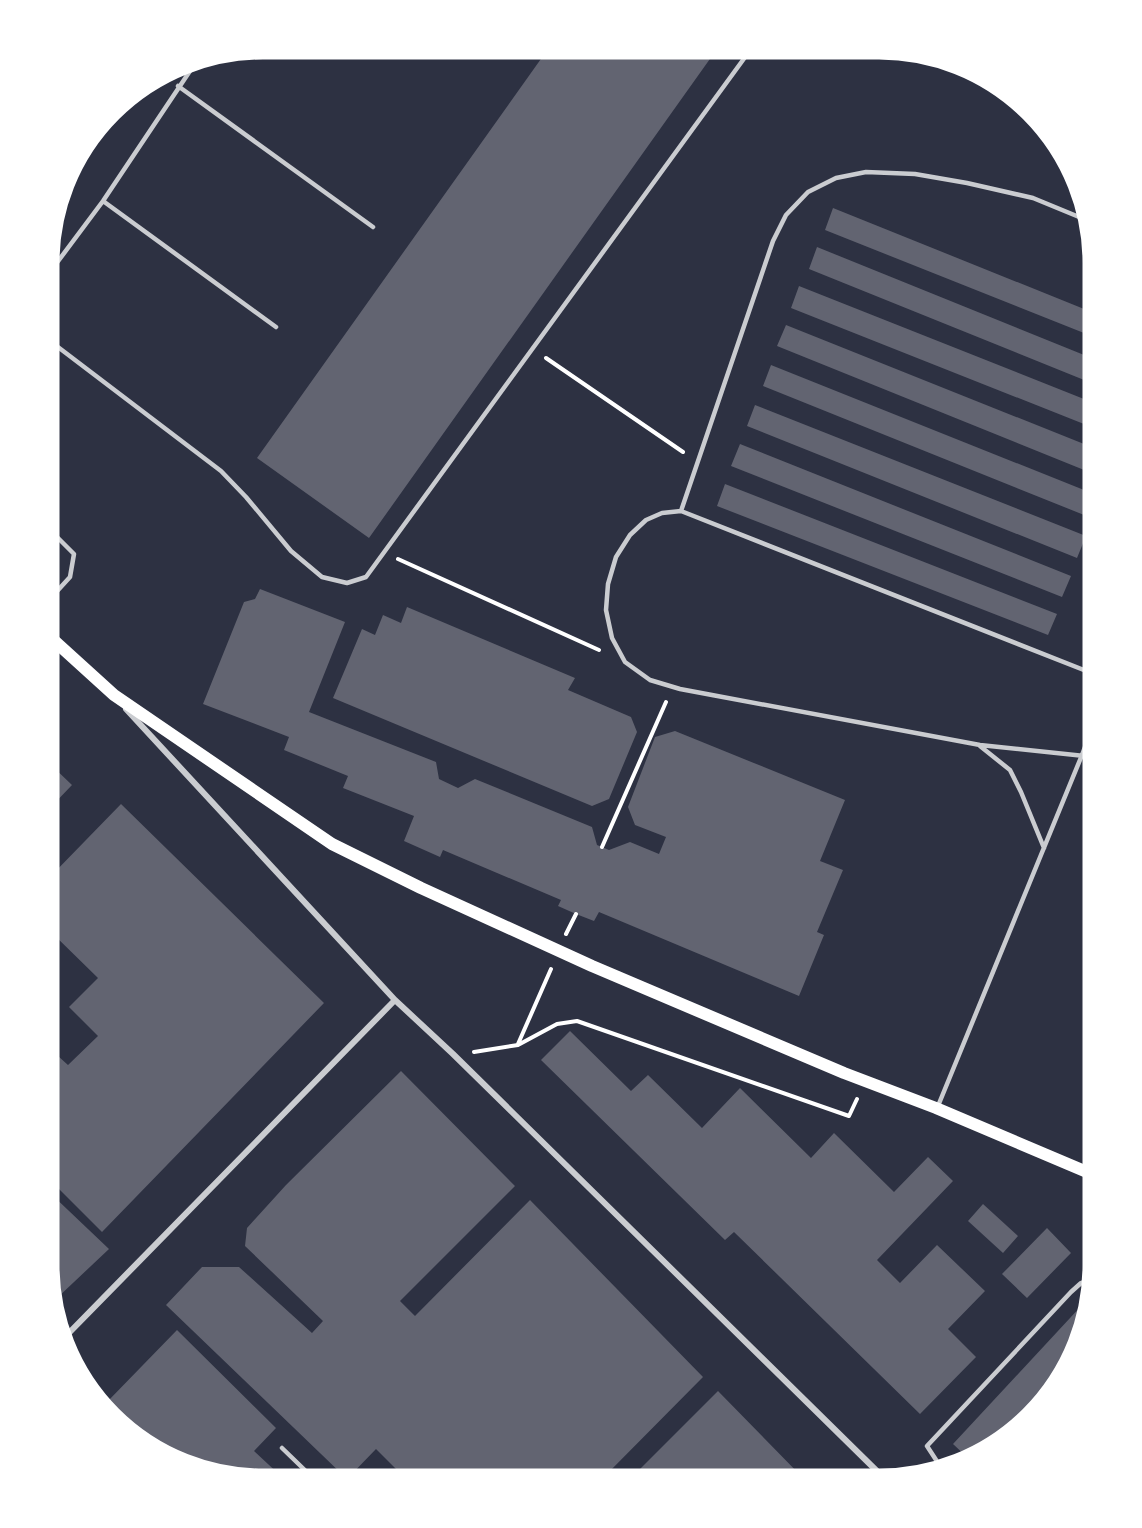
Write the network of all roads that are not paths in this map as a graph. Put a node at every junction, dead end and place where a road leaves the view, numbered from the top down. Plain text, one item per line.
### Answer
1 (745, 58) edge
2 (187, 74) edge
3 (178, 86) junction
4 (103, 201) junction
5 (1078, 217) edge
6 (374, 227) dead end
7 (58, 261) edge
8 (276, 327) dead end
9 (58, 347) edge
10 (681, 510) junction
11 (58, 538) edge
12 (58, 590) edge
13 (58, 644) edge
14 (1084, 670) edge
15 (114, 695) junction
16 (980, 745) junction
17 (1084, 751) edge
18 (1082, 755) junction
19 (1044, 848) junction
20 (395, 1000) junction
21 (936, 1108) junction
22 (1083, 1170) edge
23 (1082, 1282) edge
24 (70, 1332) edge
25 (282, 1448) dead end
26 (937, 1461) edge
27 (304, 1470) edge
28 (876, 1470) edge

1 - 9 lane
2 - 3 lane
3 - 4 lane
3 - 6 lane
4 - 7 lane
4 - 8 lane
5 - 10 lane
10 - 14 lane
10 - 16 lane
11 - 12 lane
13 - 15 main road
15 - 20 street
15 - 21 main road
16 - 18 lane
16 - 19 lane
17 - 18 lane
18 - 19 lane
19 - 21 lane
20 - 24 street
20 - 28 street
21 - 22 main road
23 - 26 lane
25 - 27 lane

